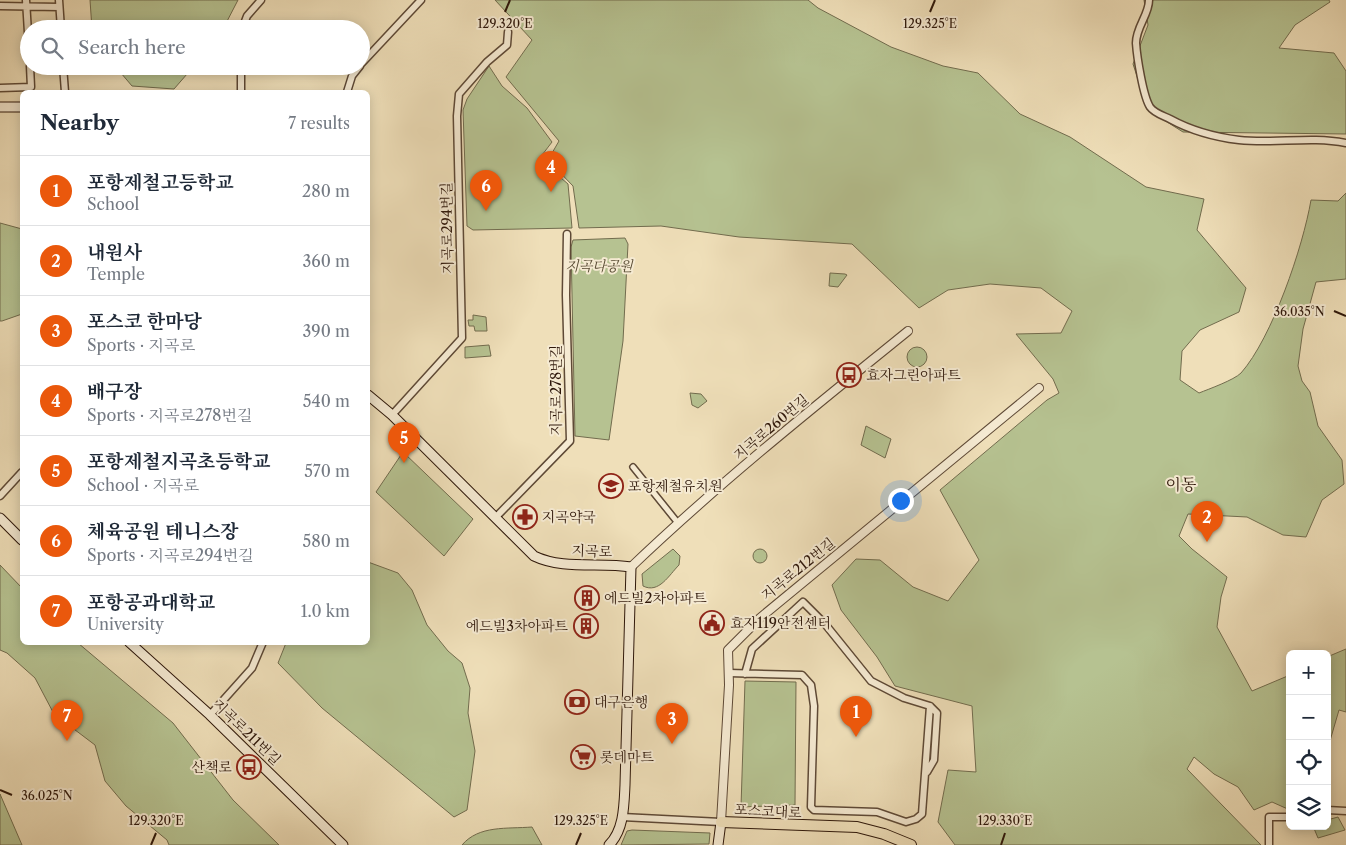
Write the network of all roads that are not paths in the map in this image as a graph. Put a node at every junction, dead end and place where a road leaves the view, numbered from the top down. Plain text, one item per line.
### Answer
1 (261, 0) edge
2 (421, 0) edge
3 (1149, 0) edge
4 (26, 3) edge
5 (59, 3) edge
6 (0, 6) edge
7 (27, 20) edge
8 (60, 20) edge
9 (245, 20) edge
10 (508, 32) dead end
11 (370, 55) edge
12 (30, 75) edge
13 (64, 75) edge
14 (241, 75) edge
15 (353, 75) edge
16 (0, 88) edge
17 (65, 90) edge
18 (241, 90) edge
19 (347, 90) edge
20 (0, 107) edge
21 (20, 107) edge
22 (1346, 143) edge
23 (567, 234) dead end
24 (908, 331) dead end
25 (1039, 388) dead end
26 (370, 397) edge
27 (392, 415) junction
28 (633, 467) dead end
29 (20, 474) edge
30 (0, 496) edge
31 (496, 517) junction
32 (0, 518) edge
33 (678, 523) junction
34 (20, 538) edge
35 (631, 567) junction
36 (132, 645) edge
37 (262, 645) edge
38 (729, 673) junction
39 (745, 674) junction
40 (210, 715) junction
41 (1331, 810) edge
42 (1346, 812) edge
43 (622, 817) junction
44 (1286, 817) edge
45 (721, 822) junction
46 (343, 845) edge
47 (609, 845) edge
48 (718, 845) edge
49 (911, 845) edge
50 (1269, 845) edge

1 - 9 street
2 - 11 street
3 - 22 street
4 - 5 street
4 - 6 street
4 - 7 street
5 - 8 street
10 - 27 street, 지곡로294번길
12 - 16 street
13 - 17 street
14 - 18 street
15 - 19 street
20 - 21 main road
23 - 31 street, 지곡로278번길
24 - 33 street, 지곡로260번길
25 - 38 street, 지곡로212번길
26 - 27 main road, 지곡로
27 - 31 main road, 지곡로
28 - 33 street
29 - 30 street
31 - 35 main road, 지곡로
32 - 34 main road
33 - 35 street, 지곡로260번길
35 - 43 main road, 지곡로
36 - 40 main road, 지곡로211번길
37 - 40 street
38 - 39 street
38 - 45 street, 지곡로212번길
39 - 39 street
40 - 46 main road, 지곡로211번길
41 - 42 street
43 - 45 street, 포스코대로
43 - 47 main road, 지곡로
44 - 50 street
45 - 48 main road, 지곡로212번길
45 - 49 main road, 포스코대로

